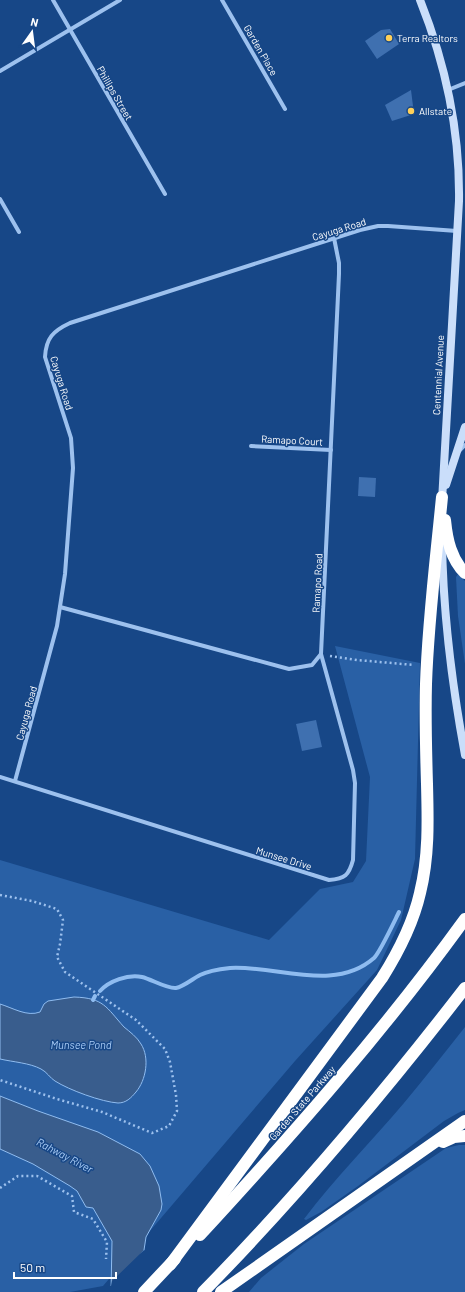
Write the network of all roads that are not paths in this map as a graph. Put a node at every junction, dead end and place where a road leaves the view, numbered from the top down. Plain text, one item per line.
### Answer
1 (53, 0) edge
2 (120, 0) edge
3 (222, 0) edge
4 (420, 0) edge
5 (70, 30) junction
6 (0, 71) edge
7 (465, 83) edge
8 (448, 90) junction
9 (285, 109) dead end
10 (165, 194) dead end
11 (0, 199) edge
12 (19, 232) dead end
13 (461, 232) edge
14 (334, 238) junction
15 (465, 428) edge
16 (465, 445) edge
17 (252, 446) dead end
18 (331, 450) junction
19 (456, 454) junction
20 (442, 497) junction
21 (465, 573) edge
22 (60, 607) junction
23 (321, 654) junction
24 (465, 756) edge
25 (0, 777) edge
26 (15, 781) junction
27 (465, 919) edge
28 (465, 988) edge
29 (465, 1121) edge
30 (465, 1136) edge
31 (410, 1160) junction
32 (170, 1265) junction
33 (144, 1292) edge
34 (203, 1292) edge
35 (221, 1292) edge

1 - 5 street, Phillips Street
2 - 5 street
3 - 9 street, Garden Place
4 - 8 main road, Centennial Avenue
5 - 6 street
5 - 10 street, Phillips Street
7 - 8 street
8 - 13 main road, Centennial Avenue
11 - 12 street
13 - 14 street, Cayuga Road
13 - 20 main road, Centennial Avenue
14 - 18 street, Ramapo Road
14 - 22 street, Cayuga Road
15 - 19 main road
16 - 19 street
17 - 18 street, Ramapo Court
18 - 23 street, Ramapo Road
19 - 20 main road
20 - 21 highway
20 - 24 main road, Centennial Avenue
20 - 32 highway
22 - 23 street
22 - 26 street, Cayuga Road
23 - 26 street, Munsee Drive
25 - 26 street, Munsee Drive
27 - 32 highway, Garden State Parkway
28 - 34 highway
29 - 31 highway
30 - 31 highway
31 - 35 highway
32 - 33 highway, Garden State Parkway

